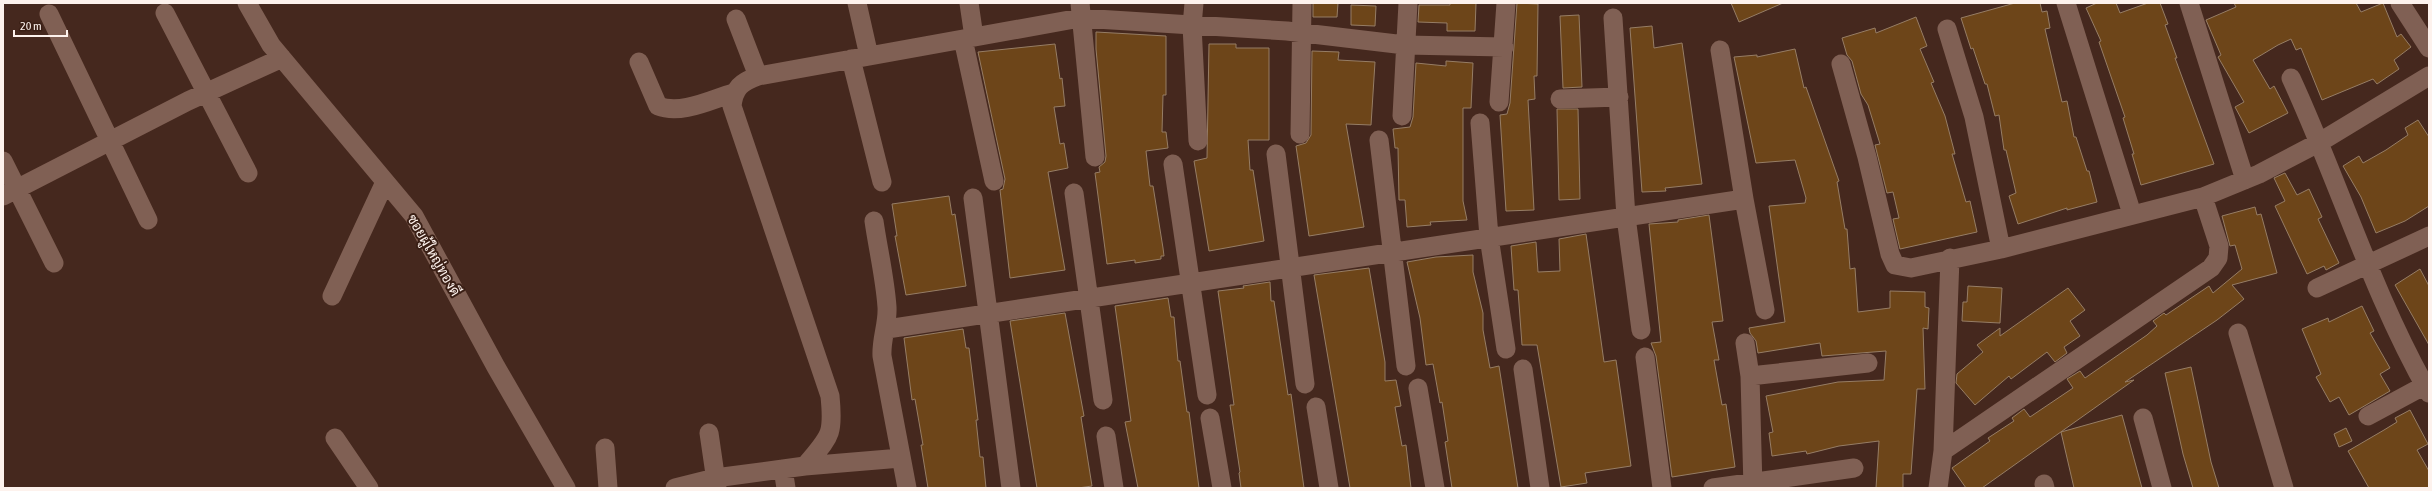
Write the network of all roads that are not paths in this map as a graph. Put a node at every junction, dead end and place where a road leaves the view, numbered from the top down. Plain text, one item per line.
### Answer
1 (247, 3) edge
2 (857, 3) edge
3 (968, 3) edge
4 (1194, 3) edge
5 (1302, 3) edge
6 (1408, 3) edge
7 (1506, 3) edge
8 (2066, 3) edge
9 (2400, 3) edge
10 (2194, 5) edge
11 (1080, 11) edge
12 (165, 13) dead end
13 (49, 14) dead end
14 (1613, 18) dead end
15 (736, 19) dead end
16 (1192, 26) junction
17 (1947, 29) dead end
18 (1300, 32) junction
19 (969, 38) junction
20 (1405, 44) junction
21 (1504, 47) junction
22 (2429, 48) edge
23 (1720, 50) dead end
24 (860, 57) junction
25 (282, 58) junction
26 (639, 62) dead end
27 (1841, 64) dead end
28 (758, 76) junction
29 (2429, 76) edge
30 (2291, 78) dead end
31 (206, 92) junction
32 (733, 93) junction
33 (1619, 97) junction
34 (1560, 99) dead end
35 (1498, 102) dead end
36 (1402, 116) dead end
37 (1480, 123) dead end
38 (1300, 134) dead end
39 (1379, 140) dead end
40 (110, 141) junction
41 (1198, 141) dead end
42 (2320, 142) junction
43 (1276, 154) dead end
44 (1095, 157) dead end
45 (3, 161) edge
46 (1173, 164) dead end
47 (248, 173) dead end
48 (2245, 180) junction
49 (994, 181) dead end
50 (385, 182) junction
51 (882, 182) dead end
52 (10, 192) edge
53 (1074, 193) dead end
54 (2203, 197) junction
55 (973, 198) dead end
56 (1744, 199) junction
57 (2132, 214) junction
58 (1626, 217) junction
59 (148, 220) dead end
60 (874, 221) dead end
61 (2429, 236) edge
62 (1489, 237) junction
63 (2001, 249) junction
64 (1392, 252) junction
65 (1950, 258) junction
66 (54, 263) dead end
67 (2367, 265) junction
68 (1290, 267) junction
69 (1190, 283) junction
70 (2317, 288) dead end
71 (332, 296) dead end
72 (1088, 298) junction
73 (1765, 310) dead end
74 (986, 313) junction
75 (887, 329) junction
76 (1641, 330) dead end
77 (2238, 333) dead end
78 (1745, 343) dead end
79 (1506, 349) dead end
80 (1645, 357) dead end
81 (1868, 363) dead end
82 (1406, 366) dead end
83 (1524, 369) dead end
84 (1750, 376) junction
85 (1305, 384) dead end
86 (2428, 387) edge
87 (1418, 388) dead end
88 (1207, 395) dead end
89 (1103, 400) dead end
90 (1316, 407) dead end
91 (2368, 416) dead end
92 (1210, 418) dead end
93 (2143, 418) dead end
94 (709, 433) dead end
95 (1106, 436) dead end
96 (335, 438) dead end
97 (605, 448) dead end
98 (1943, 451) junction
99 (901, 458) junction
100 (804, 466) junction
101 (1854, 468) dead end
102 (783, 469) junction
103 (716, 483) edge
104 (1753, 485) edge
105 (369, 488) edge
106 (566, 488) edge
107 (608, 488) edge
108 (675, 488) edge
109 (786, 488) edge
110 (907, 488) edge
111 (1011, 488) edge
112 (1114, 488) edge
113 (1222, 488) edge
114 (1329, 488) edge
115 (1435, 488) edge
116 (1540, 488) edge
117 (1662, 488) edge
118 (1713, 488) edge
119 (1938, 488) edge
120 (2162, 488) edge
121 (2284, 488) edge

1 - 25 street, ซอยผู้ใหญ่ทองดี
2 - 24 street
3 - 19 street
4 - 16 street
5 - 18 street
6 - 20 street
7 - 21 street
8 - 57 street
9 - 22 street
10 - 48 street
11 - 16 street
11 - 19 street
11 - 44 street
12 - 31 street
13 - 40 street
14 - 33 street
15 - 28 street
16 - 18 street
16 - 41 street
17 - 63 street
18 - 20 street
18 - 38 street
19 - 24 street
19 - 49 street
20 - 21 street
20 - 36 street
21 - 35 street
23 - 56 street
24 - 28 street
24 - 51 street
25 - 31 street
25 - 50 street, ซอยผู้ใหญ่ทองดี
26 - 32 street
27 - 65 street
28 - 32 street
29 - 42 street
30 - 42 street
31 - 40 street
31 - 47 street
32 - 100 street
33 - 34 street
33 - 58 street
37 - 62 street
39 - 64 street
40 - 52 street
40 - 59 street
42 - 48 street
42 - 67 street
43 - 68 street
45 - 52 street
46 - 69 street
48 - 54 street
50 - 71 street
50 - 106 street, ซอยผู้ใหญ่ทองดี
52 - 66 street
53 - 72 street
54 - 57 street
54 - 98 street
55 - 74 street
56 - 58 street
56 - 73 street
57 - 63 street
58 - 62 street
58 - 76 street
60 - 75 street
61 - 67 street
62 - 64 street
62 - 79 street
63 - 65 street
64 - 68 street
64 - 82 street
65 - 98 street
67 - 70 street
67 - 86 street
68 - 69 street
68 - 85 street
69 - 72 street
69 - 88 street
72 - 74 street
72 - 89 street
74 - 75 street
74 - 111 street
75 - 99 street
77 - 121 street
78 - 84 street
80 - 117 street
81 - 84 street
83 - 116 street
84 - 104 street
86 - 91 street
87 - 115 street
90 - 114 street
92 - 113 street
93 - 120 street
94 - 103 street
95 - 112 street
96 - 105 street
97 - 107 street
98 - 119 street
99 - 100 street
99 - 110 street
100 - 102 street
101 - 104 street
102 - 103 street
102 - 109 street
103 - 108 street
104 - 118 street

